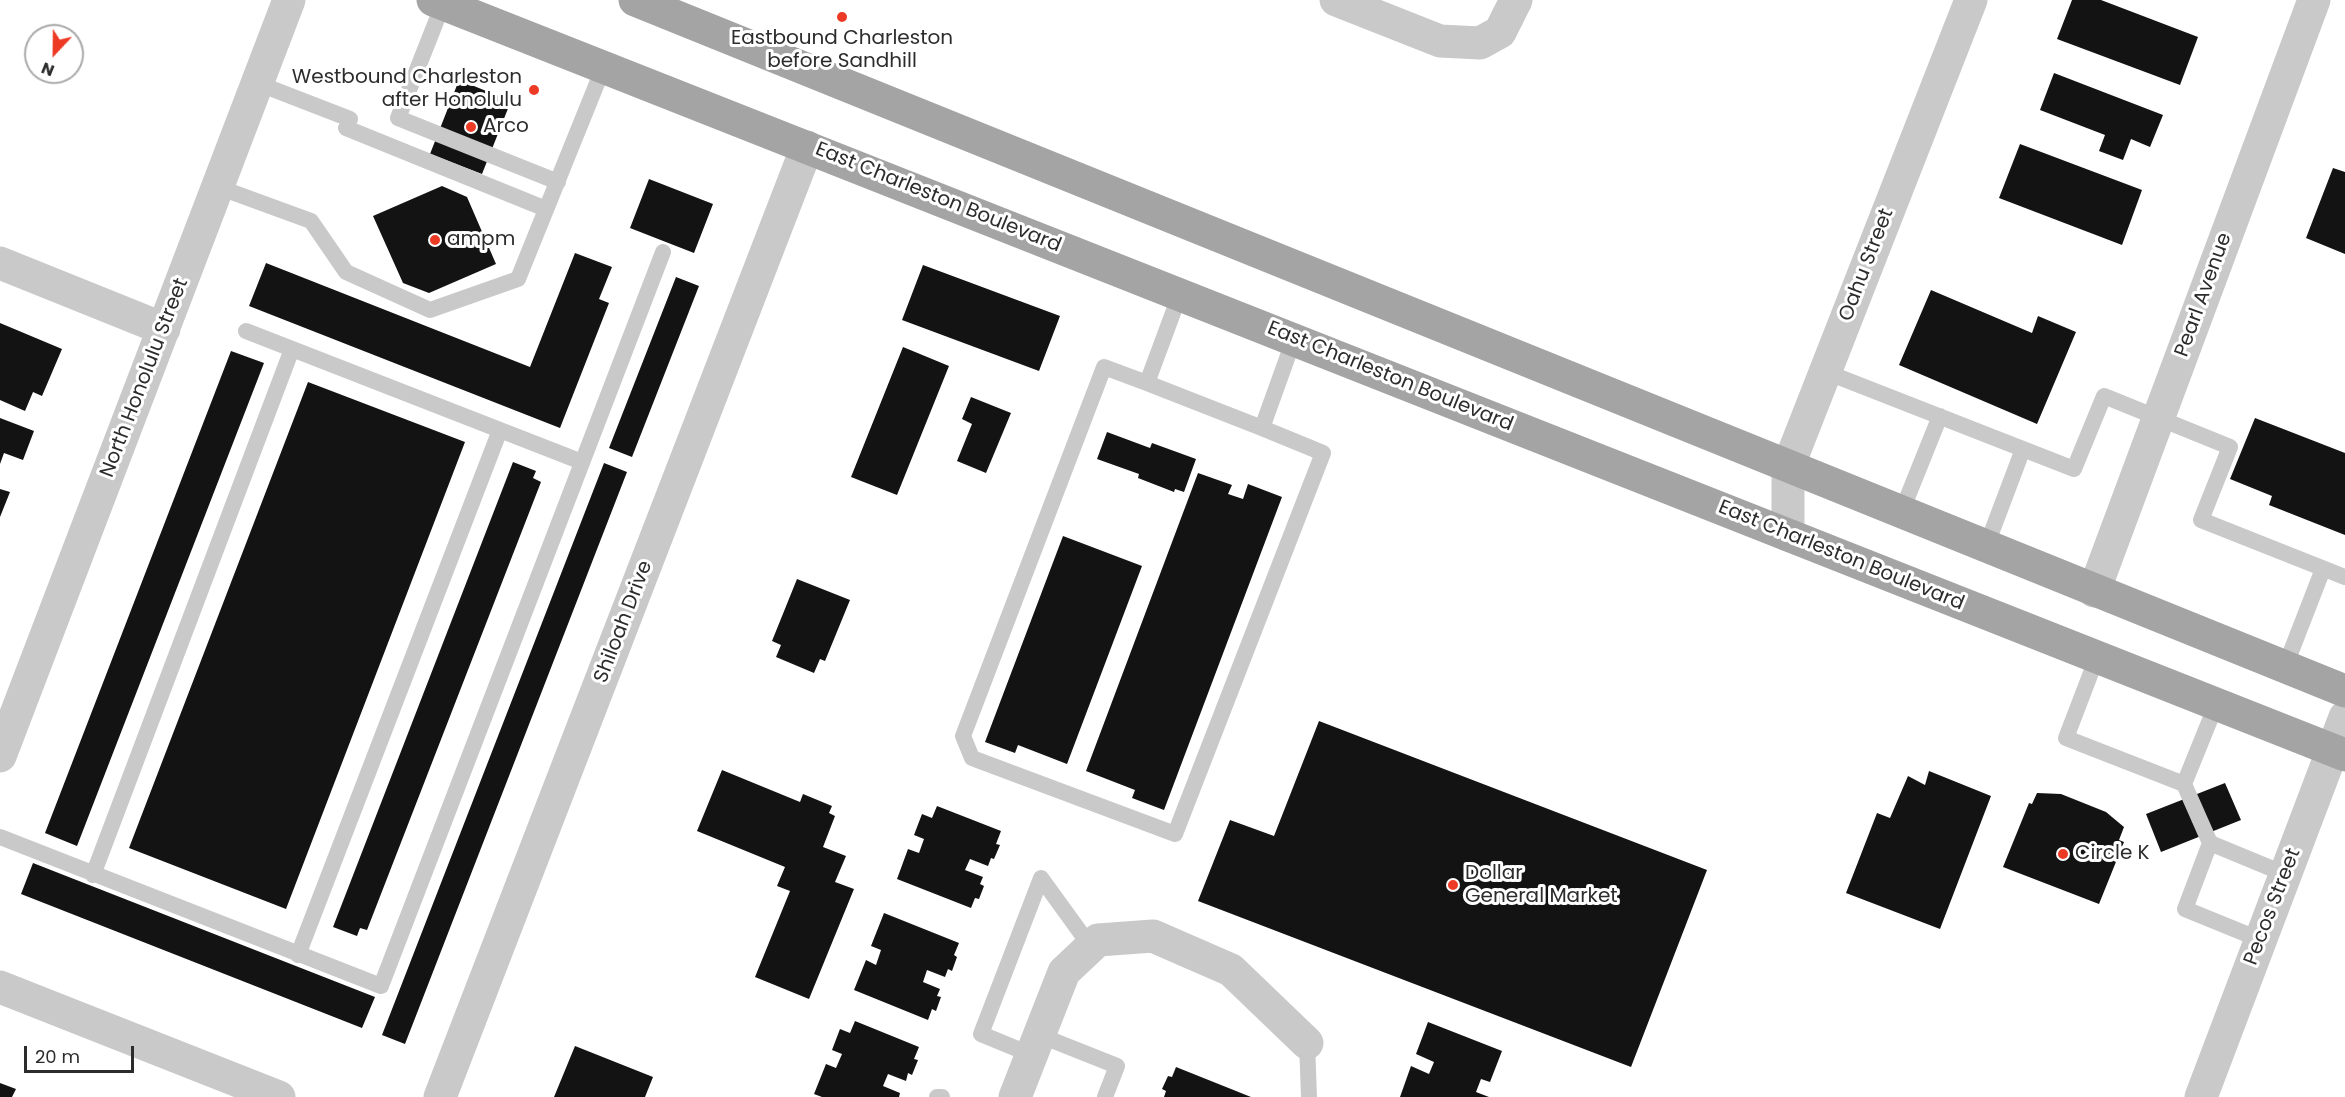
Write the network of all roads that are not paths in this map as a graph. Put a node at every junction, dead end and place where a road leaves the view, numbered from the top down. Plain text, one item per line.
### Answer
1 (289, 0) edge
2 (635, 0) edge
3 (1336, 0) edge
4 (1516, 0) edge
5 (1971, 0) edge
6 (2314, 0) edge
7 (438, 2) edge
8 (604, 66) junction
9 (257, 82) junction
10 (807, 147) junction
11 (558, 182) junction
12 (218, 187) junction
13 (546, 209) junction
14 (663, 252) dead end
15 (0, 263) edge
16 (1180, 294) junction
17 (164, 329) junction
18 (246, 331) dead end
19 (1294, 339) junction
20 (292, 349) junction
21 (1826, 372) junction
22 (1147, 383) junction
23 (1940, 416) junction
24 (2158, 419) junction
25 (1262, 428) junction
26 (500, 430) junction
27 (2023, 449) junction
28 (582, 462) junction
29 (1788, 467) junction
30 (1901, 513) junction
31 (1788, 535) junction
32 (1986, 547) junction
33 (2323, 569) junction
34 (2345, 578) edge
35 (2094, 591) junction
36 (2097, 657) junction
37 (2285, 667) junction
38 (2345, 691) edge
39 (2216, 705) junction
40 (2345, 717) edge
41 (2339, 753) edge
42 (0, 756) edge
43 (2184, 784) junction
44 (0, 837) edge
45 (2210, 843) junction
46 (2285, 874) junction
47 (93, 875) junction
48 (2261, 940) junction
49 (1091, 947) junction
50 (298, 955) junction
51 (0, 987) edge
52 (1308, 1043) joint
53 (1035, 1045) junction
54 (279, 1097) edge
55 (440, 1097) edge
56 (937, 1097) edge
57 (942, 1097) edge
58 (1015, 1097) edge
59 (1105, 1097) edge
60 (1309, 1097) edge
61 (2202, 1097) edge

1 - 9 street, North Honolulu Street
2 - 29 main road
3 - 4 street
5 - 21 street, Oahu Street
6 - 24 street, Pearl Avenue
7 - 8 main road, East Charleston Boulevard
7 - 11 lane
8 - 10 main road, East Charleston Boulevard
8 - 11 lane
9 - 12 street, North Honolulu Street
9 - 13 lane
10 - 16 main road, East Charleston Boulevard
10 - 55 street, Shiloah Drive
11 - 13 lane
12 - 13 lane
12 - 17 street, North Honolulu Street
14 - 28 lane
15 - 17 street
16 - 19 main road, East Charleston Boulevard
16 - 22 lane
17 - 42 street, North Honolulu Street
18 - 20 lane
19 - 25 lane
19 - 31 main road, East Charleston Boulevard
20 - 26 lane
20 - 47 lane
21 - 23 lane
21 - 29 street, Oahu Street
22 - 25 lane
22 - 25 lane
23 - 27 lane
23 - 30 lane
24 - 27 lane
24 - 33 lane
24 - 35 street, Pearl Avenue
26 - 28 lane
26 - 50 lane
27 - 32 lane
28 - 50 lane
29 - 30 main road
29 - 31 street, Oahu Street
30 - 32 main road
31 - 36 main road, East Charleston Boulevard
32 - 35 main road
33 - 34 lane
33 - 37 lane
35 - 37 main road
36 - 39 main road, East Charleston Boulevard
36 - 43 lane
37 - 38 main road
39 - 41 main road, East Charleston Boulevard
39 - 43 lane
40 - 41 street, Pecos Street
41 - 46 street, Pecos Street
43 - 45 lane
44 - 47 lane
45 - 46 lane
45 - 48 lane
46 - 48 street, Pecos Street
47 - 50 lane
48 - 61 street, Pecos Street
49 - 52 street
49 - 53 street
49 - 53 lane
51 - 54 street
52 - 60 lane
53 - 58 street
53 - 59 lane
56 - 57 lane

